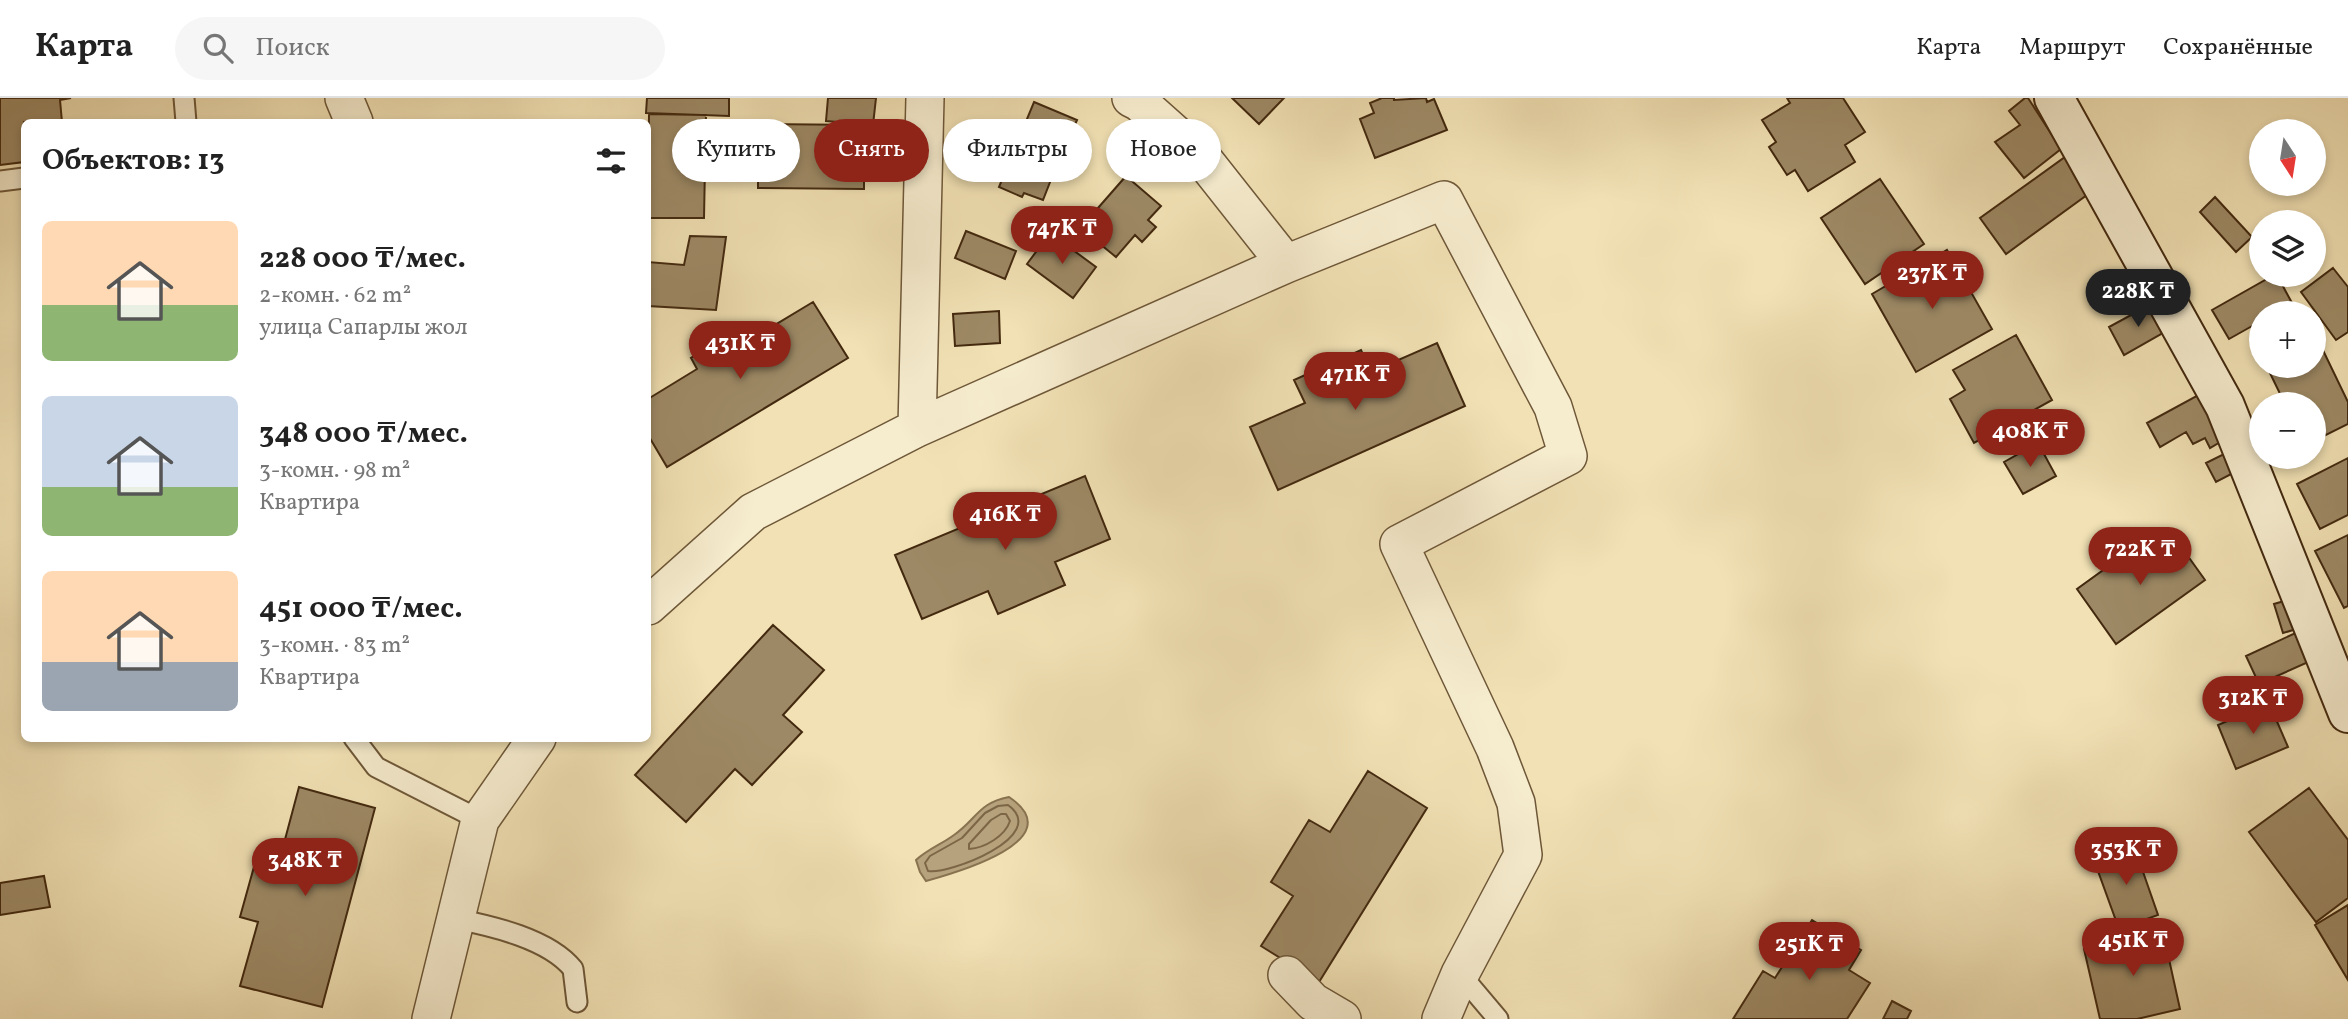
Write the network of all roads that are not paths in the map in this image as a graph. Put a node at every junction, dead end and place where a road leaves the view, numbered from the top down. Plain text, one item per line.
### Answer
1 (184, 98) edge
2 (344, 98) edge
3 (925, 98) edge
4 (1131, 98) edge
5 (2053, 98) edge
6 (186, 119) edge
7 (353, 119) edge
8 (21, 178) edge
9 (0, 181) edge
10 (1286, 264) junction
11 (917, 428) junction
12 (653, 592) edge
13 (2348, 713) edge
14 (357, 742) edge
15 (534, 742) edge
16 (480, 820) junction
17 (456, 919) junction
18 (1460, 974) junction
19 (1287, 975) dead end
20 (577, 1002) dead end
21 (431, 1019) edge
22 (1342, 1019) edge
23 (1441, 1019) edge
24 (1498, 1019) edge

1 - 6 lane
2 - 7 street
3 - 11 street
4 - 10 street
5 - 13 street
8 - 9 lane
10 - 11 street
10 - 18 street
11 - 12 street
14 - 16 lane
15 - 16 street
16 - 17 street
17 - 20 lane
17 - 21 street
18 - 23 street
18 - 24 lane
19 - 22 street

